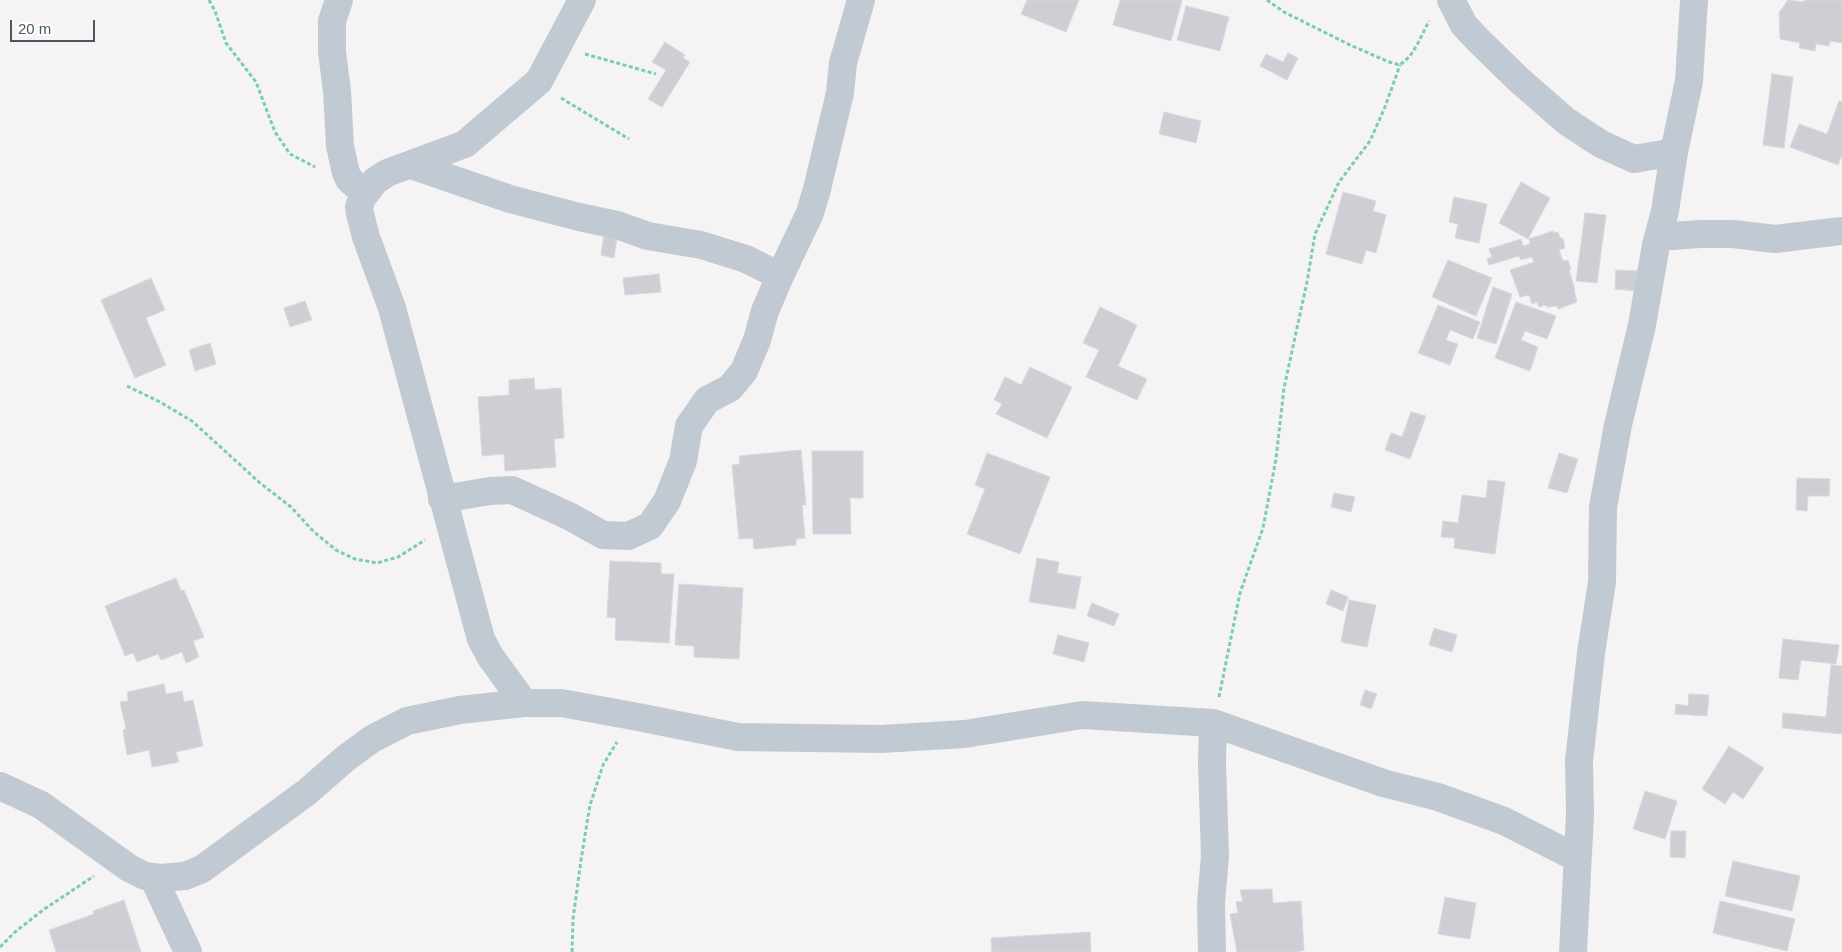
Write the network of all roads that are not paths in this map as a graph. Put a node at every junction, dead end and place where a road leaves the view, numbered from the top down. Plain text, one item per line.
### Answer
1 (339, 0) edge
2 (582, 0) edge
3 (861, 0) edge
4 (1694, 0) edge
5 (1441, 8) edge
6 (1674, 152) junction
7 (411, 165) junction
8 (366, 191) junction
9 (1842, 230) edge
10 (1658, 237) junction
11 (780, 276) junction
12 (442, 499) junction
13 (524, 703) junction
14 (1213, 723) junction
15 (0, 786) edge
16 (1576, 858) junction
17 (153, 877) junction
18 (188, 952) edge
19 (1212, 952) edge
20 (1573, 952) edge

1 - 8 street
2 - 7 street
3 - 11 street
4 - 6 street
5 - 6 street
6 - 10 street
7 - 8 street
7 - 11 street
8 - 12 street
9 - 10 street
10 - 16 street
11 - 12 street
12 - 13 street
13 - 14 street
13 - 17 street
14 - 16 street
14 - 19 street
15 - 17 street
16 - 20 street
17 - 18 street

